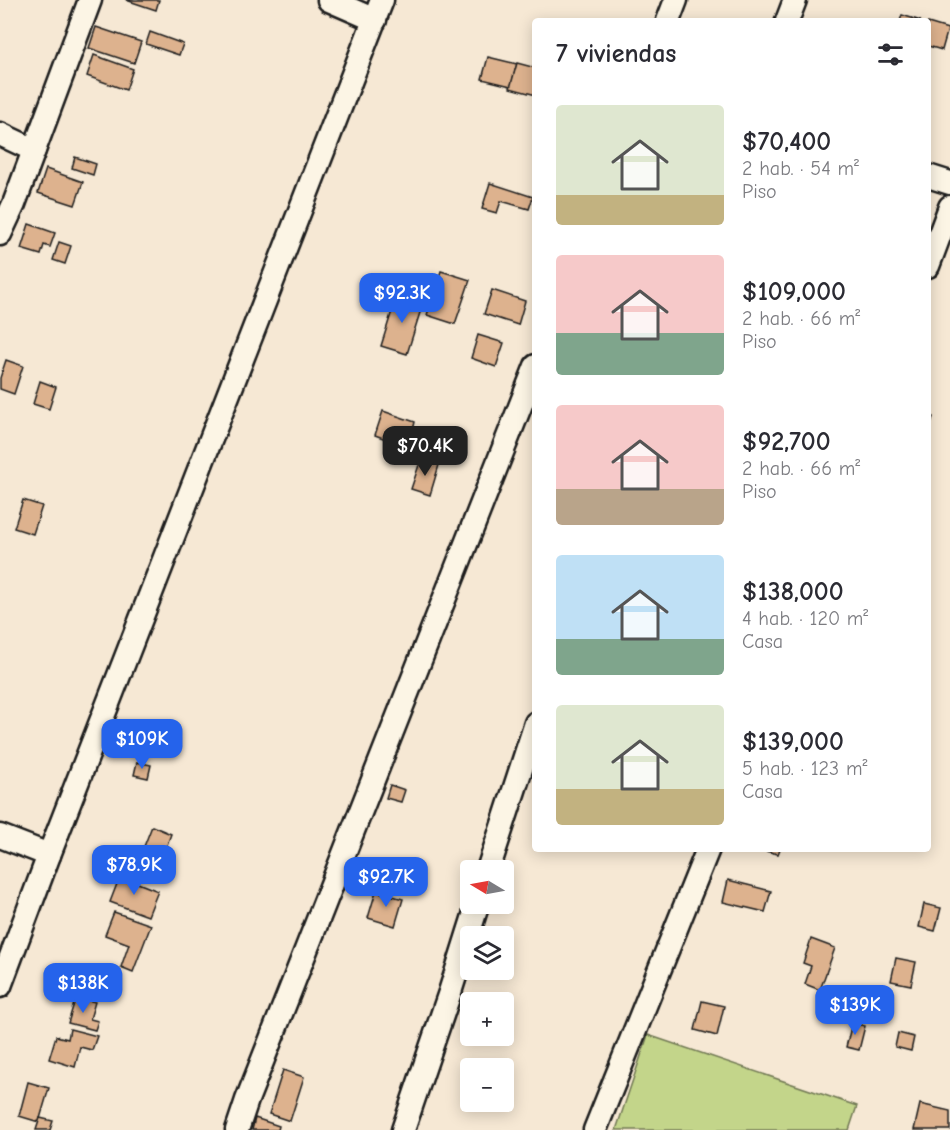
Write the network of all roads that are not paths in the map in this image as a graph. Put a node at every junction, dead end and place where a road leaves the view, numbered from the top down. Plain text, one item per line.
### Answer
1 (90, 0) edge
2 (329, 0) edge
3 (676, 0) edge
4 (795, 0) edge
5 (379, 10) edge
6 (669, 18) edge
7 (789, 18) edge
8 (0, 134) edge
9 (34, 150) junction
10 (931, 177) edge
11 (950, 183) edge
12 (950, 207) edge
13 (0, 234) edge
14 (931, 258) edge
15 (532, 388) edge
16 (528, 409) edge
17 (532, 735) edge
18 (0, 836) edge
19 (707, 852) edge
20 (49, 855) junction
21 (491, 860) edge
22 (475, 914) edge
23 (0, 986) edge
24 (237, 1130) edge
25 (403, 1130) edge
26 (595, 1130) edge

1 - 9 street
2 - 5 street
3 - 6 street
4 - 7 street
5 - 20 street
8 - 9 street
9 - 13 street
10 - 11 street
12 - 14 street
15 - 16 street
16 - 24 street
17 - 21 street
18 - 20 street
19 - 26 street
20 - 23 street
22 - 25 street

